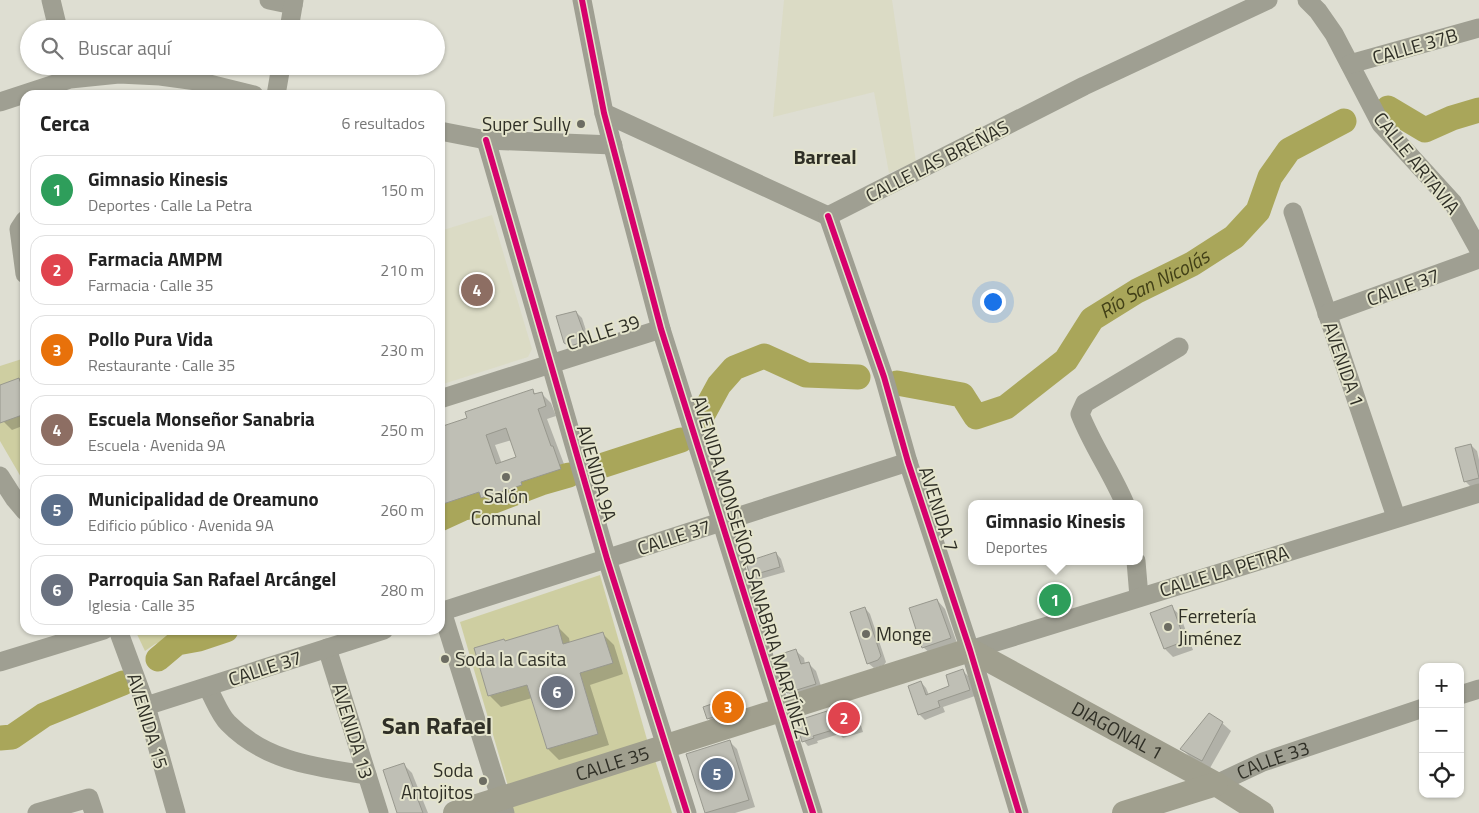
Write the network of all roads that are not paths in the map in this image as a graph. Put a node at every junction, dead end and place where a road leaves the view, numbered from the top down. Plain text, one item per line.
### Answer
1 (51, 0) edge
2 (269, 0) edge
3 (582, 0) edge
4 (1268, 0) edge
5 (1307, 0) edge
6 (293, 3) edge
7 (56, 20) edge
8 (290, 20) edge
9 (1479, 28) edge
10 (1350, 64) junction
11 (63, 75) edge
12 (140, 75) edge
13 (280, 75) edge
14 (196, 88) edge
15 (28, 90) edge
16 (213, 90) edge
17 (277, 90) edge
18 (20, 93) edge
19 (0, 102) edge
20 (604, 113) junction
21 (445, 132) edge
22 (486, 140) junction
23 (612, 145) junction
24 (1293, 212) dead end
25 (828, 216) junction
26 (1479, 250) edge
27 (1479, 259) edge
28 (1328, 314) junction
29 (661, 329) junction
30 (1179, 346) dead end
31 (550, 365) junction
32 (445, 397) edge
33 (908, 462) junction
34 (3, 487) edge
35 (1479, 493) edge
36 (1122, 500) edge
37 (20, 506) edge
38 (1396, 517) junction
39 (722, 521) junction
40 (606, 558) junction
41 (1136, 565) edge
42 (1139, 597) junction
43 (445, 611) edge
44 (445, 625) edge
45 (88, 635) edge
46 (120, 635) edge
47 (368, 635) edge
48 (327, 648) junction
49 (970, 650) junction
50 (0, 662) edge
51 (207, 687) junction
52 (1479, 689) edge
53 (1464, 694) edge
54 (146, 706) junction
55 (780, 709) junction
56 (1419, 709) edge
57 (665, 745) junction
58 (367, 775) junction
59 (1216, 784) junction
60 (91, 805) edge
61 (503, 806) edge
62 (37, 813) edge
63 (176, 813) edge
64 (379, 813) edge
65 (455, 813) edge
66 (687, 813) edge
67 (813, 813) edge
68 (1019, 813) edge
69 (1124, 813) edge
70 (1262, 813) edge

1 - 7 street
2 - 6 street
3 - 20 street, AVENIDA MONSEÑOR SANABRIA MARTÍNEZ
4 - 25 street, CALLE LAS BREÑAS
5 - 10 street, CALLE ARTAVIA
6 - 8 street
9 - 10 street, CALLE 37B
10 - 26 street, CALLE ARTAVIA
11 - 15 street
12 - 14 street
13 - 17 street
14 - 16 street
18 - 19 street
20 - 23 street, AVENIDA MONSEÑOR SANABRIA MARTÍNEZ
20 - 25 street
21 - 22 street
22 - 23 street
22 - 31 street, AVENIDA 9A
23 - 29 street, AVENIDA MONSEÑOR SANABRIA MARTÍNEZ
24 - 28 street, AVENIDA 1
25 - 33 street, AVENIDA 7
27 - 28 street, CALLE 37
28 - 38 street, AVENIDA 1
29 - 31 street, CALLE 39
29 - 39 street, AVENIDA MONSEÑOR SANABRIA MARTÍNEZ
30 - 36 street
31 - 32 street, CALLE 39
31 - 40 street, AVENIDA 9A
33 - 39 street, CALLE 37
33 - 49 street, AVENIDA 7
34 - 37 street
35 - 38 street, CALLE LA PETRA
38 - 42 street, CALLE LA PETRA
39 - 40 street, CALLE 37
39 - 55 street, AVENIDA MONSEÑOR SANABRIA MARTÍNEZ
40 - 43 street, CALLE 37
40 - 57 street, AVENIDA 9A
41 - 42 street
42 - 49 street, CALLE LA PETRA
44 - 61 street
45 - 50 street
46 - 54 street, AVENIDA 15
47 - 48 street, CALLE 37
48 - 51 street, CALLE 37
48 - 58 street, AVENIDA 13
49 - 55 main road, CALLE 35
49 - 59 main road, DIAGONAL 1
49 - 68 street, AVENIDA 7
51 - 54 street, CALLE 37
51 - 58 street
52 - 53 street
54 - 63 street, AVENIDA 15
55 - 57 main road, CALLE 35
55 - 67 street, AVENIDA MONSEÑOR SANABRIA MARTÍNEZ
56 - 59 street, CALLE 33
57 - 61 main road, CALLE 35
57 - 66 street, AVENIDA 9A
58 - 64 street, AVENIDA 13
59 - 69 main road, CALLE 33
59 - 70 main road, DIAGONAL 1
60 - 62 street
61 - 65 main road, CALLE 35

